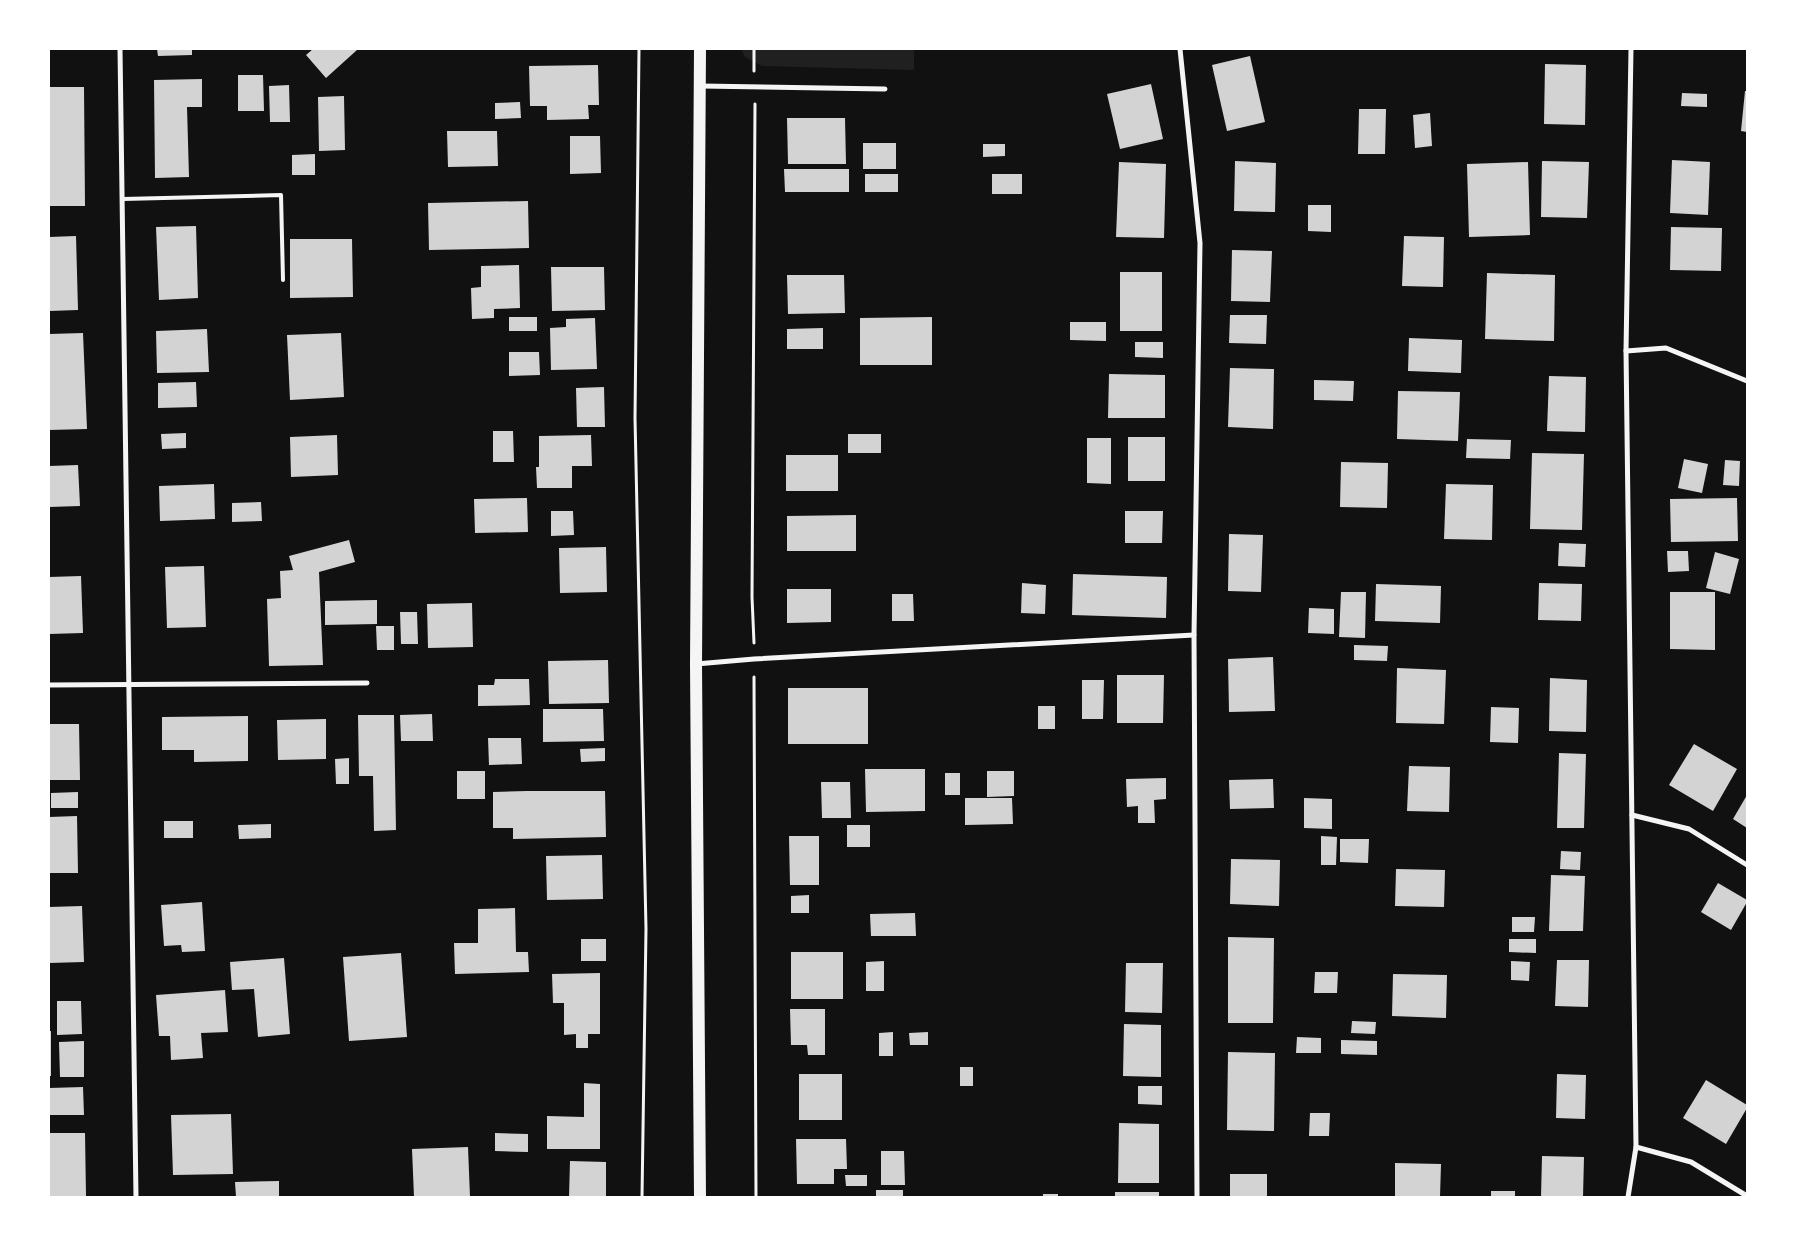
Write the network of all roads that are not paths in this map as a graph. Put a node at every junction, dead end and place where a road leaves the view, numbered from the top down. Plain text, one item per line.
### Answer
1 (120, 49) edge
2 (700, 49) edge
3 (1180, 49) edge
4 (1631, 49) edge
5 (701, 86) junction
6 (885, 89) dead end
7 (123, 199) junction
8 (283, 280) dead end
9 (1626, 351) junction
10 (1747, 381) edge
11 (1194, 635) junction
12 (696, 664) junction
13 (367, 683) dead end
14 (49, 685) edge
15 (128, 685) junction
16 (1632, 815) junction
17 (1747, 865) edge
18 (1636, 1147) junction
19 (1747, 1196) edge
20 (136, 1197) edge
21 (700, 1197) edge
22 (1197, 1197) edge
23 (1628, 1197) edge

1 - 7 street
2 - 5 main road
3 - 11 street
4 - 9 street
5 - 6 street
5 - 12 main road
7 - 8 lane
7 - 15 street
9 - 10 street
9 - 16 street
11 - 12 street
11 - 22 street
12 - 21 main road
13 - 15 street
14 - 15 street
15 - 20 street
16 - 17 street
16 - 18 street
18 - 19 street
18 - 23 street

